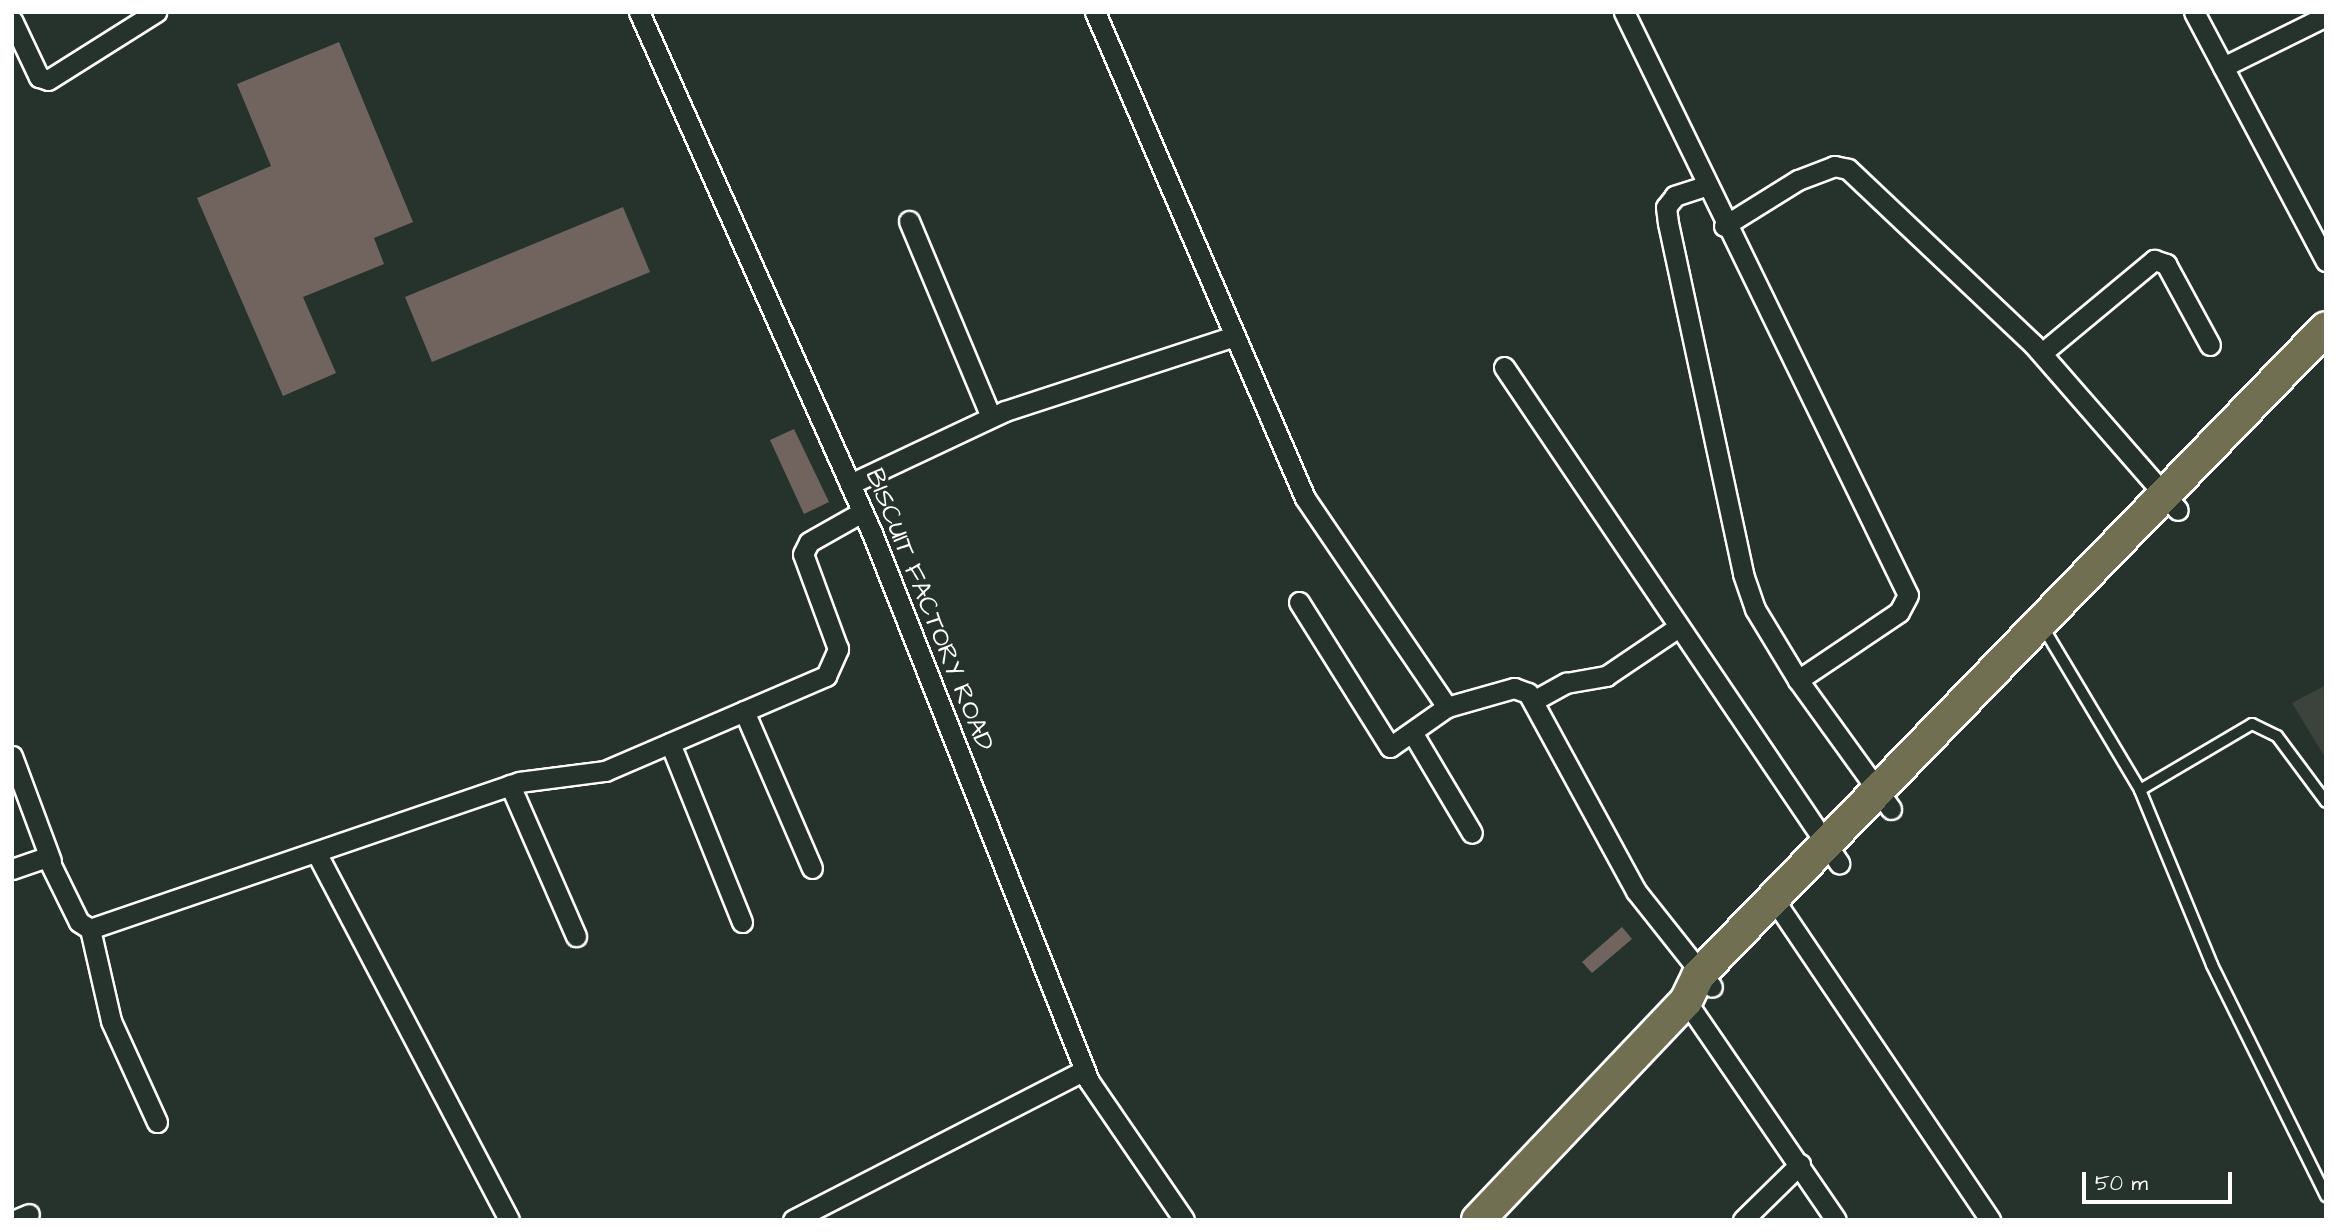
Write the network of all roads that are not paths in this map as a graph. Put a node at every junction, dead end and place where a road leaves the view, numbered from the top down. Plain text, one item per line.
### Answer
1 (156, 12) edge
2 (639, 12) edge
3 (1095, 12) edge
4 (1624, 12) edge
5 (2193, 12) edge
6 (2326, 16) edge
7 (12, 20) edge
8 (2222, 67) junction
9 (1706, 186) junction
10 (909, 221) dead end
11 (1724, 226) junction
12 (2326, 261) edge
13 (2326, 328) edge
14 (1231, 337) junction
15 (2210, 345) dead end
16 (2326, 352) edge
17 (2042, 353) junction
18 (1504, 367) dead end
19 (991, 417) junction
20 (850, 484) junction
21 (2171, 502) junction
22 (862, 512) junction
23 (1299, 602) dead end
24 (1677, 628) junction
25 (2046, 633) junction
26 (1798, 680) junction
27 (1533, 701) junction
28 (1447, 707) junction
29 (744, 711) junction
30 (1412, 732) junction
31 (670, 743) junction
32 (12, 756) edge
33 (510, 785) junction
34 (2140, 790) junction
35 (1885, 800) junction
36 (2326, 802) edge
37 (1472, 832) dead end
38 (317, 854) junction
39 (1833, 854) junction
40 (51, 861) junction
41 (12, 869) edge
42 (812, 869) dead end
43 (1781, 909) junction
44 (742, 922) dead end
45 (90, 929) junction
46 (576, 936) dead end
47 (1699, 988) junction
48 (1085, 1070) junction
49 (157, 1122) dead end
50 (1800, 1164) junction
51 (2326, 1196) edge
52 (509, 1220) edge
53 (793, 1220) edge
54 (1184, 1220) edge
55 (1478, 1220) edge
56 (1743, 1220) edge
57 (1836, 1220) edge
58 (1990, 1220) edge

1 - 7 street
2 - 20 street, BISCUIT FACTORY ROAD
3 - 14 street
4 - 9 street
5 - 8 street
6 - 8 street
8 - 12 street
9 - 11 street
9 - 26 street
10 - 19 street
11 - 17 street
11 - 26 street
13 - 21 main road
14 - 19 street
14 - 28 street
15 - 17 street
16 - 21 main road
17 - 21 street
18 - 24 street
19 - 20 street
20 - 22 street, BISCUIT FACTORY ROAD
21 - 25 main road
22 - 29 street
22 - 48 street, BISCUIT FACTORY ROAD
23 - 30 street
24 - 27 street
24 - 39 street
25 - 34 lane
25 - 35 main road
26 - 35 street
27 - 28 street
27 - 47 street
28 - 30 street
29 - 31 street
29 - 42 street
30 - 37 street
31 - 33 street
31 - 44 street
32 - 40 street
33 - 38 street
33 - 46 street
34 - 36 lane
34 - 51 lane
35 - 39 main road
38 - 45 street
38 - 52 street
39 - 43 main road
40 - 41 street
40 - 45 street
43 - 47 main road
43 - 58 street
45 - 49 street
47 - 50 street
47 - 55 main road
48 - 53 street
48 - 54 street, BISCUIT FACTORY ROAD
50 - 56 street
50 - 57 street

